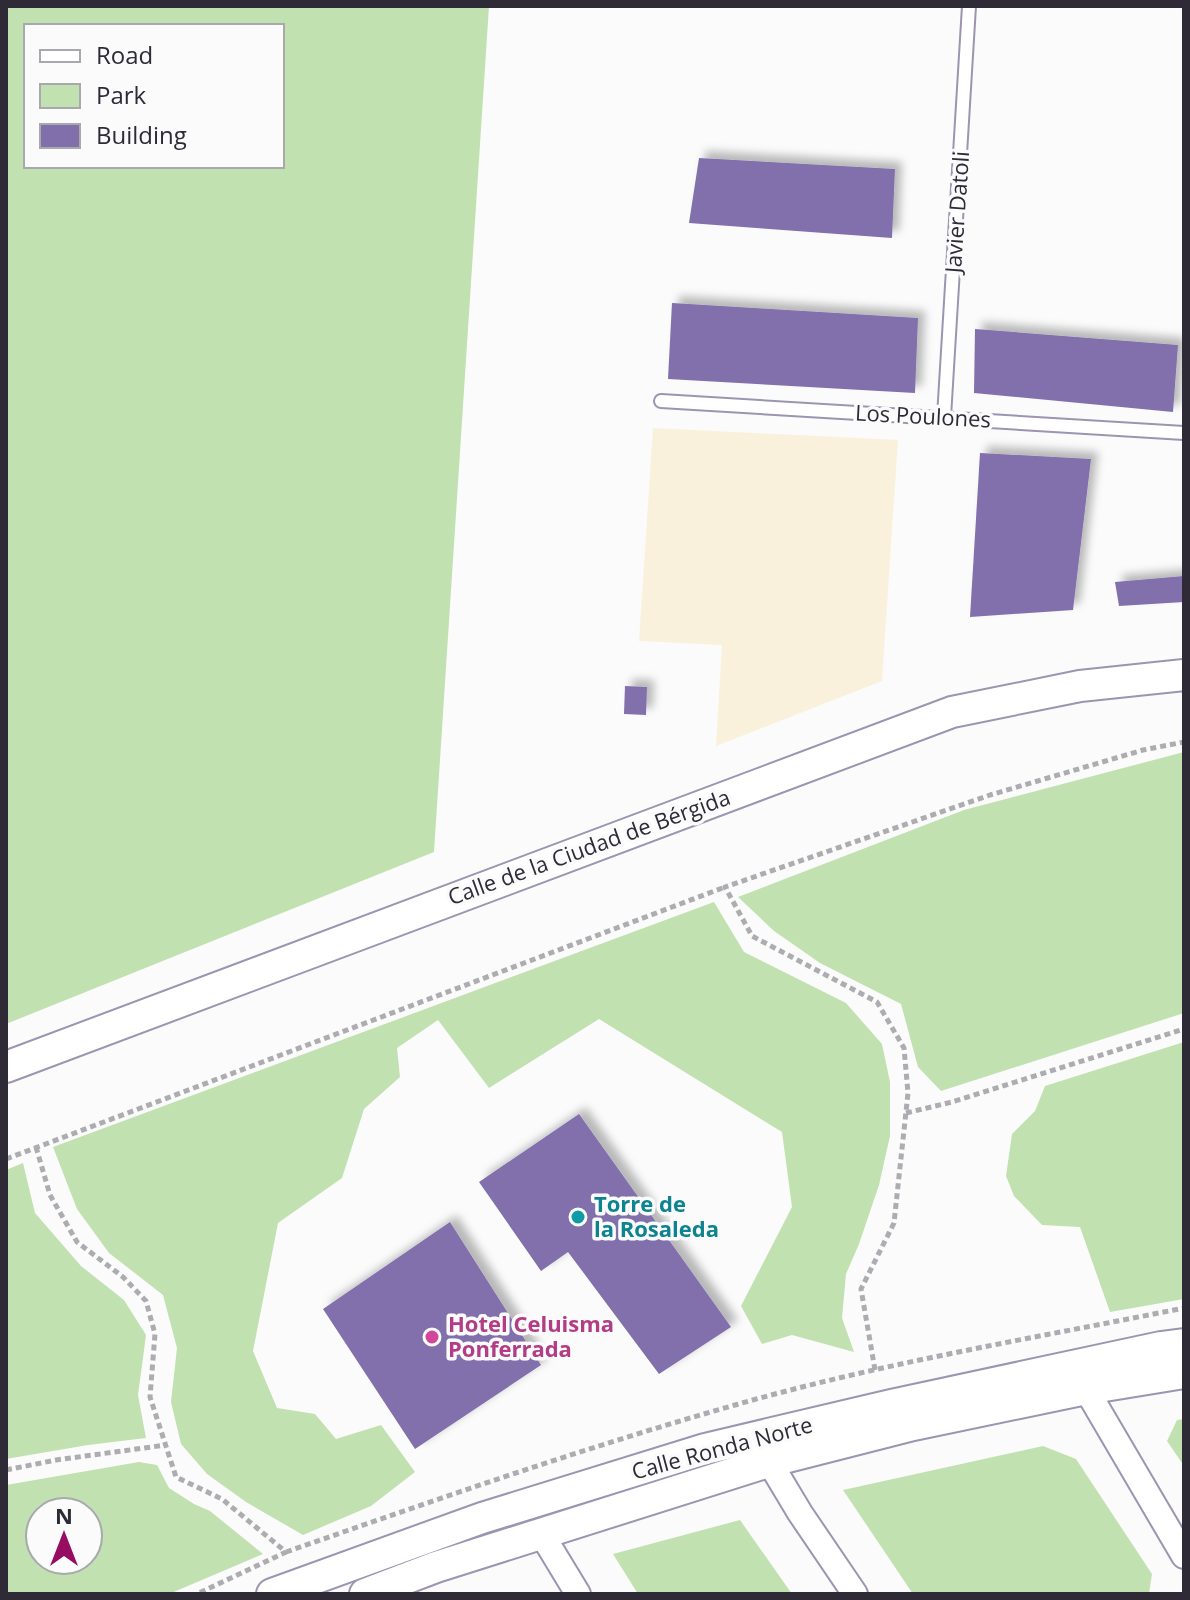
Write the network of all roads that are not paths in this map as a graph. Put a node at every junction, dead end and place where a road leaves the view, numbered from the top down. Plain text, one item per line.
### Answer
1 (969, 6) edge
2 (661, 401) dead end
3 (944, 417) junction
4 (1184, 433) edge
5 (1184, 675) edge
6 (6, 1067) edge
7 (1184, 1344) edge
8 (1184, 1373) edge
9 (1086, 1389) junction
10 (762, 1449) junction
11 (541, 1533) junction
12 (1184, 1556) edge
13 (272, 1594) edge
14 (365, 1594) edge
15 (578, 1594) edge
16 (855, 1594) edge

1 - 3 lane, Javier Datoli
2 - 3 lane, Los Poulones
3 - 4 lane, Los Poulones
5 - 6 street, Calle de la Ciudad de Bérgida
7 - 10 street, Calle Ronda Norte
8 - 9 street, Calle Ronda Norte
9 - 10 street, Calle Ronda Norte
9 - 12 street
10 - 11 street, Calle Ronda Norte
10 - 13 street, Calle Ronda Norte
10 - 16 street
11 - 14 street, Calle Ronda Norte
11 - 15 street

